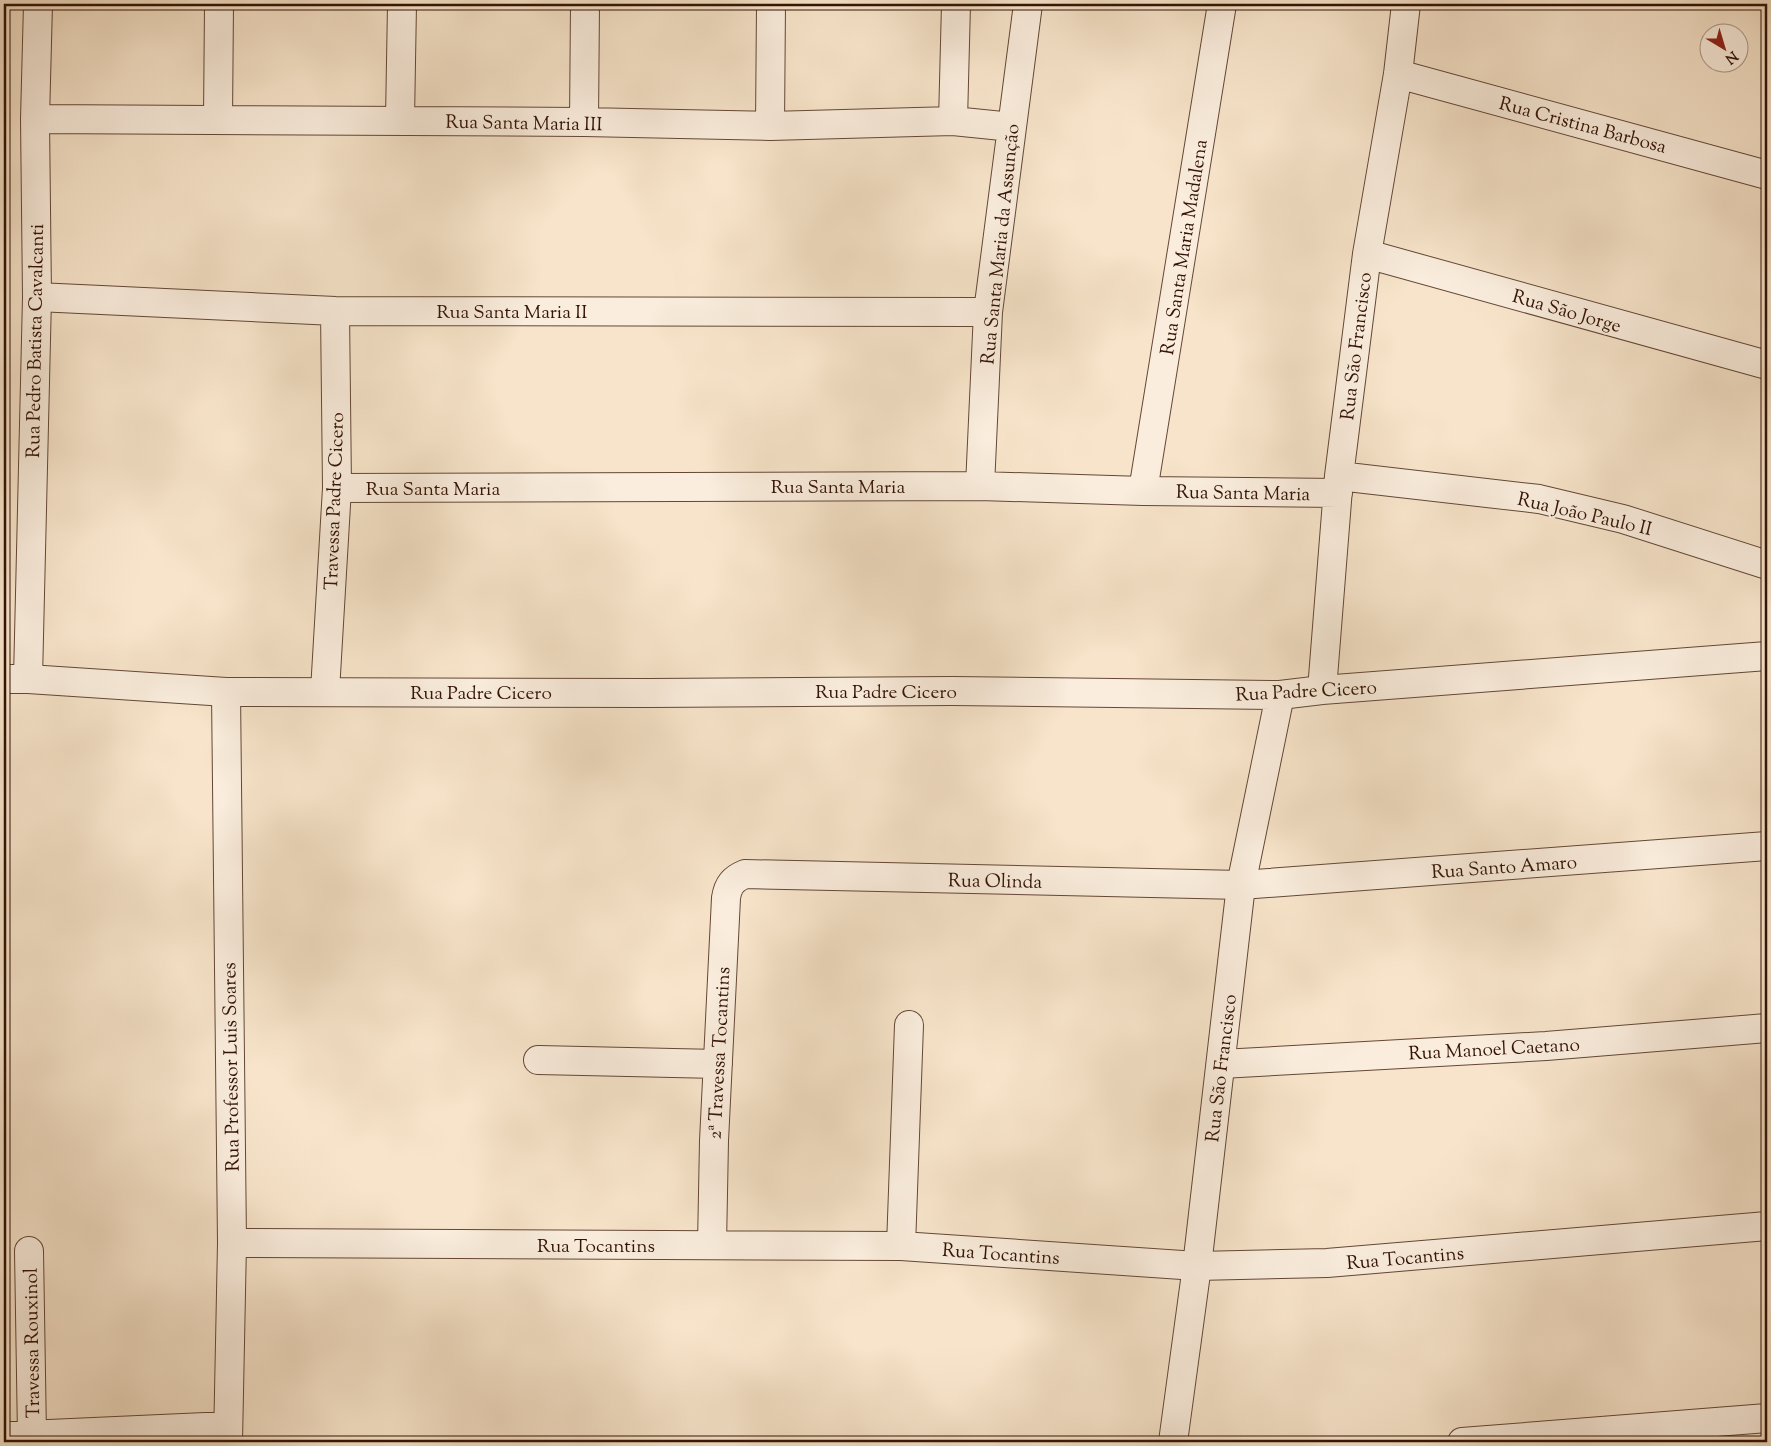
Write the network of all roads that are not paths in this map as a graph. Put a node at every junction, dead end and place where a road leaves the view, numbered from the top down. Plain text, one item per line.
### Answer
1 (38, 4) edge
2 (219, 4) edge
3 (402, 4) edge
4 (585, 4) edge
5 (771, 4) edge
6 (956, 4) edge
7 (1028, 4) edge
8 (1222, 4) edge
9 (1406, 4) edge
10 (1398, 74) junction
11 (36, 119) junction
12 (218, 120) junction
13 (400, 120) junction
14 (953, 121) junction
15 (584, 122) junction
16 (770, 126) junction
17 (1012, 127) junction
18 (1767, 175) edge
19 (1367, 254) junction
20 (37, 297) junction
21 (335, 311) junction
22 (988, 312) junction
23 (1767, 365) edge
24 (1339, 484) junction
25 (980, 486) junction
26 (337, 488) junction
27 (1143, 491) junction
28 (1767, 565) edge
29 (1767, 656) edge
30 (16, 679) edge
31 (1322, 690) junction
32 (325, 691) junction
33 (226, 692) junction
34 (1280, 695) junction
35 (1767, 846) edge
36 (749, 874) joint
37 (1241, 885) junction
38 (909, 1025) dead end
39 (1767, 1028) edge
40 (538, 1060) dead end
41 (718, 1064) junction
42 (1221, 1064) junction
43 (1767, 1226) edge
44 (232, 1243) junction
45 (712, 1245) junction
46 (901, 1246) junction
47 (29, 1251) dead end
48 (1197, 1266) junction
49 (1767, 1418) edge
50 (228, 1434) edge
51 (4, 1436) edge
52 (32, 1436) junction
53 (1173, 1442) edge
54 (1462, 1442) edge

1 - 11 street, Rua Pedro Batista Cavalcanti
2 - 12 street
3 - 13 street
4 - 15 street
5 - 16 street
6 - 14 street
7 - 17 street, Rua Santa Maria da Assunção
8 - 27 street, Rua Santa Maria Madalena
9 - 10 street, Rua São Francisco
10 - 18 street, Rua Cristina Barbosa
10 - 19 street, Rua São Francisco
11 - 12 street, Rua Santa Maria III
11 - 20 street, Rua Pedro Batista Cavalcanti
12 - 13 street, Rua Santa Maria III
13 - 15 street, Rua Santa Maria III
14 - 16 street, Rua Santa Maria III
14 - 17 street, Rua Santa Maria III
15 - 16 street, Rua Santa Maria III
17 - 22 street, Rua Santa Maria da Assunção
19 - 23 street, Rua São Jorge
19 - 24 street, Rua São Francisco
20 - 21 street, Rua Santa Maria II
20 - 30 street, Rua Pedro Batista Cavalcanti
21 - 22 street, Rua Santa Maria II
21 - 26 street, Travessa Padre Cicero
22 - 25 street, Rua Santa Maria da Assunção
24 - 27 street, Rua Santa Maria
24 - 28 street, Rua João Paulo II
24 - 31 street, Rua São Francisco
25 - 26 street, Rua Santa Maria
25 - 27 street, Rua Santa Maria
26 - 32 street, Travessa Padre Cicero
29 - 31 street, Rua Padre Cicero
30 - 33 street, Rua Padre Cicero
31 - 34 street, Rua Padre Cicero
32 - 33 street, Rua Padre Cicero
32 - 34 street, Rua Padre Cicero
33 - 44 street, Rua Professor Luis Soares
34 - 37 street, Rua São Francisco
35 - 37 street, Rua Santo Amaro
36 - 37 street, Rua Olinda
36 - 41 street, 2ª Travessa Tocantins
37 - 42 street, Rua São Francisco
38 - 46 street
39 - 42 street, Rua Manoel Caetano
40 - 41 street
41 - 45 street, 2ª Travessa Tocantins
42 - 48 street, Rua São Francisco
43 - 48 street, Rua Tocantins
44 - 45 street, Rua Tocantins
44 - 50 street, Rua Professor Luis Soares
45 - 46 street, Rua Tocantins
46 - 48 street, Rua Tocantins
47 - 52 street, Travessa Rouxinol
48 - 53 street, Rua São Francisco
49 - 54 street
50 - 52 street, Travessa Rouxinol
51 - 52 street, Travessa Rouxinol

